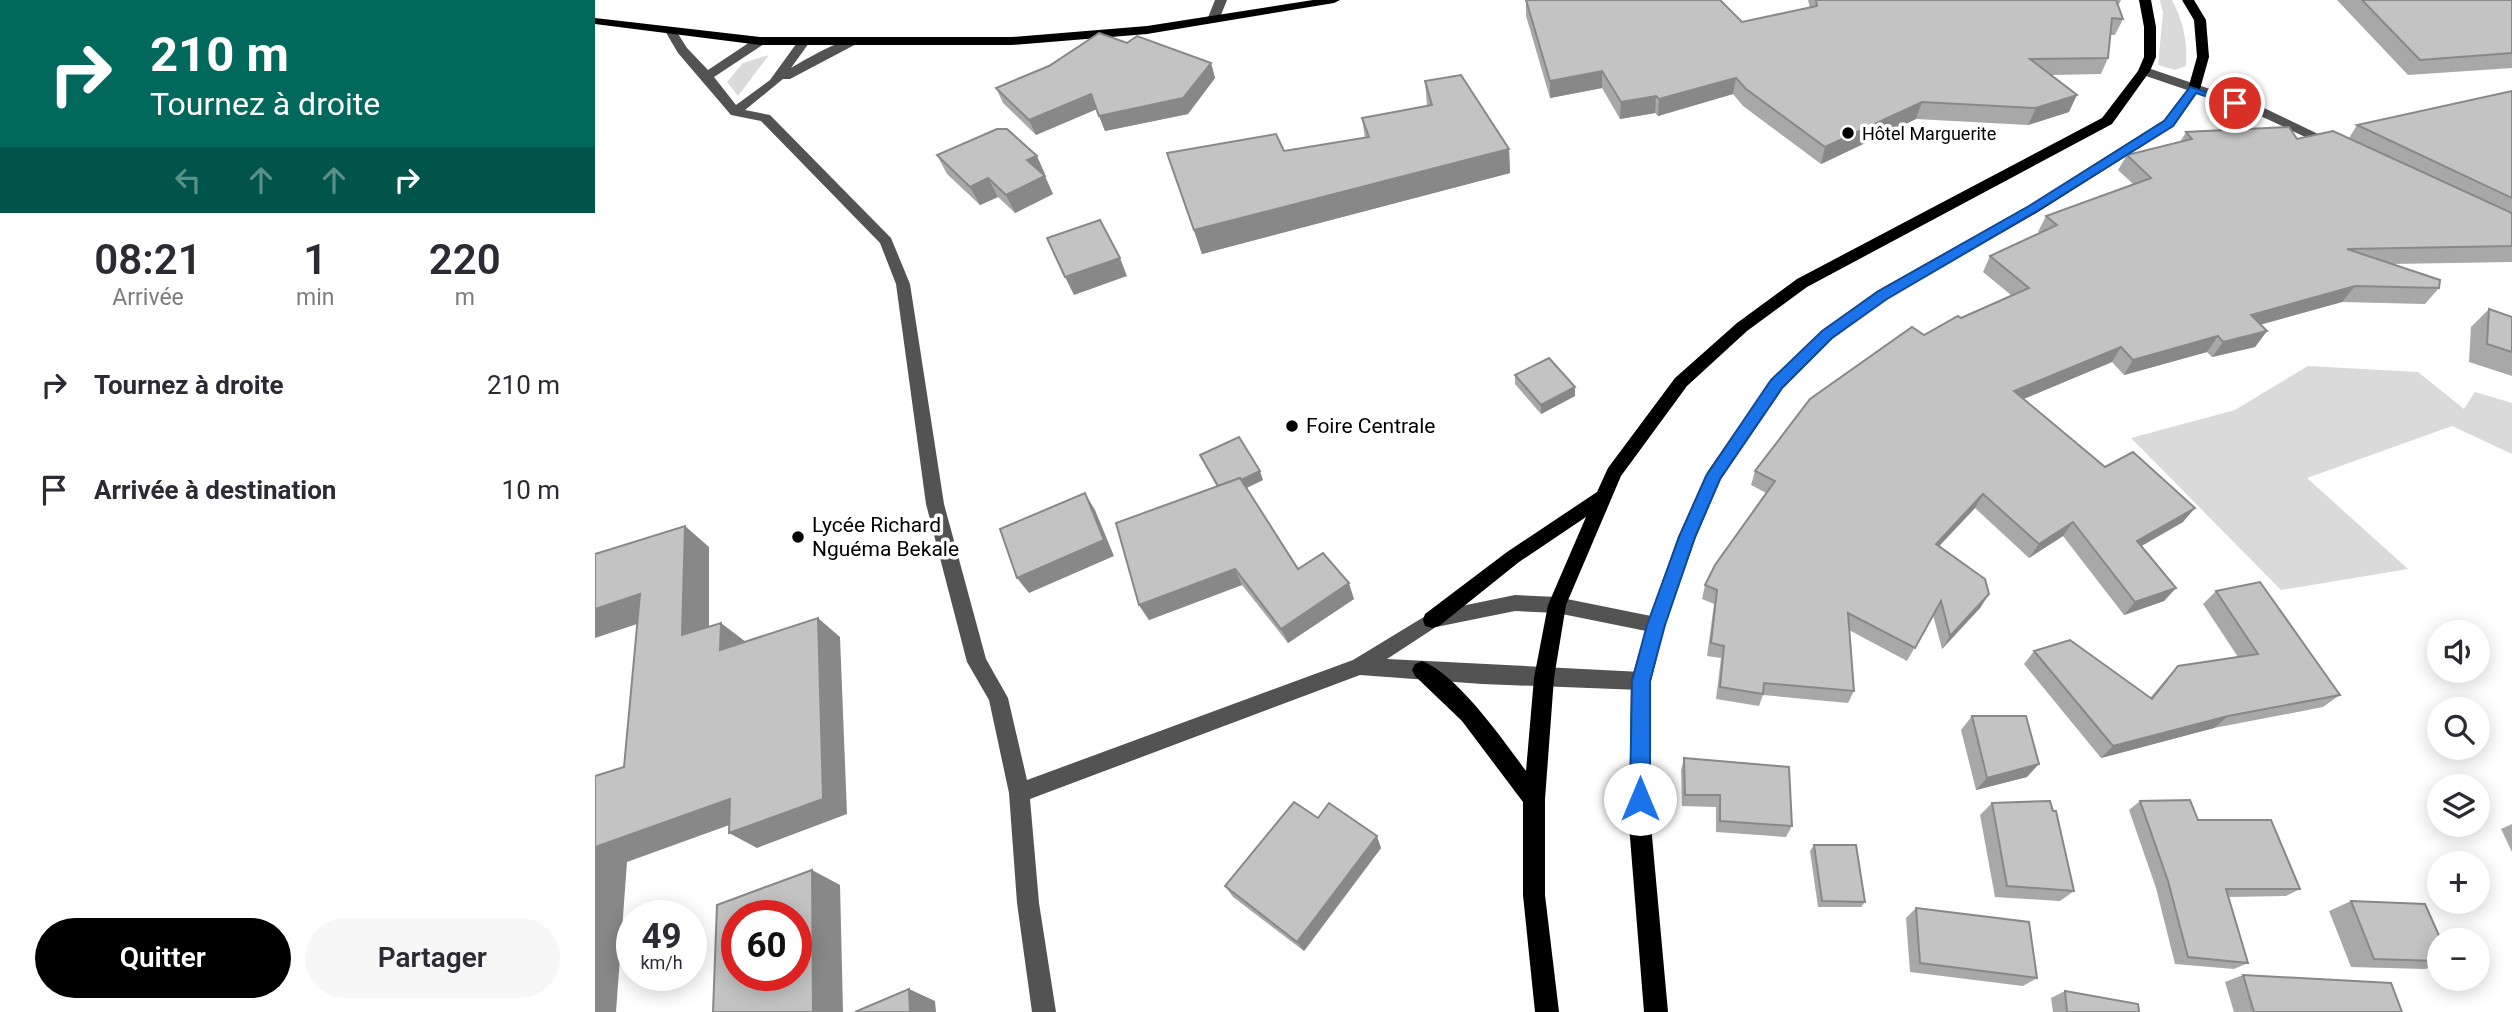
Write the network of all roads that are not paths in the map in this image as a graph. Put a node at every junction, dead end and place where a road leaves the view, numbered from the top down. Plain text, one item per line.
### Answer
1 (1221, 0) edge
2 (1334, 0) edge
3 (2145, 0) edge
4 (2188, 0) edge
5 (1213, 20) junction
6 (595, 21) edge
7 (671, 31) junction
8 (760, 41) junction
9 (856, 41) junction
10 (803, 43) junction
11 (2144, 71) junction
12 (707, 76) junction
13 (774, 83) junction
14 (2194, 89) junction
15 (735, 111) junction
16 (2344, 150) edge
17 (1604, 495) junction
18 (1557, 605) junction
19 (1432, 621) junction
20 (1656, 625) junction
21 (1360, 666) junction
22 (1422, 670) junction
23 (1544, 678) junction
24 (1641, 681) junction
25 (1019, 793) junction
26 (1534, 799) junction
27 (1044, 1012) edge
28 (1547, 1012) edge
29 (1656, 1012) edge

1 - 5 street
2 - 5 main road
3 - 11 main road
4 - 14 main road
5 - 9 main road
6 - 7 main road
7 - 8 main road
7 - 12 street
8 - 10 main road
8 - 12 street
9 - 10 main road
9 - 13 street
10 - 13 street
11 - 14 street
11 - 17 main road
12 - 15 street
13 - 15 street
14 - 16 street
14 - 20 main road
15 - 25 street
17 - 18 main road
17 - 19 main road
18 - 19 street
18 - 20 street
18 - 23 main road
19 - 21 street
20 - 24 main road
21 - 22 street
21 - 25 street
22 - 23 street
22 - 26 main road
23 - 24 street
23 - 26 main road
24 - 29 main road
25 - 27 street
26 - 28 main road

